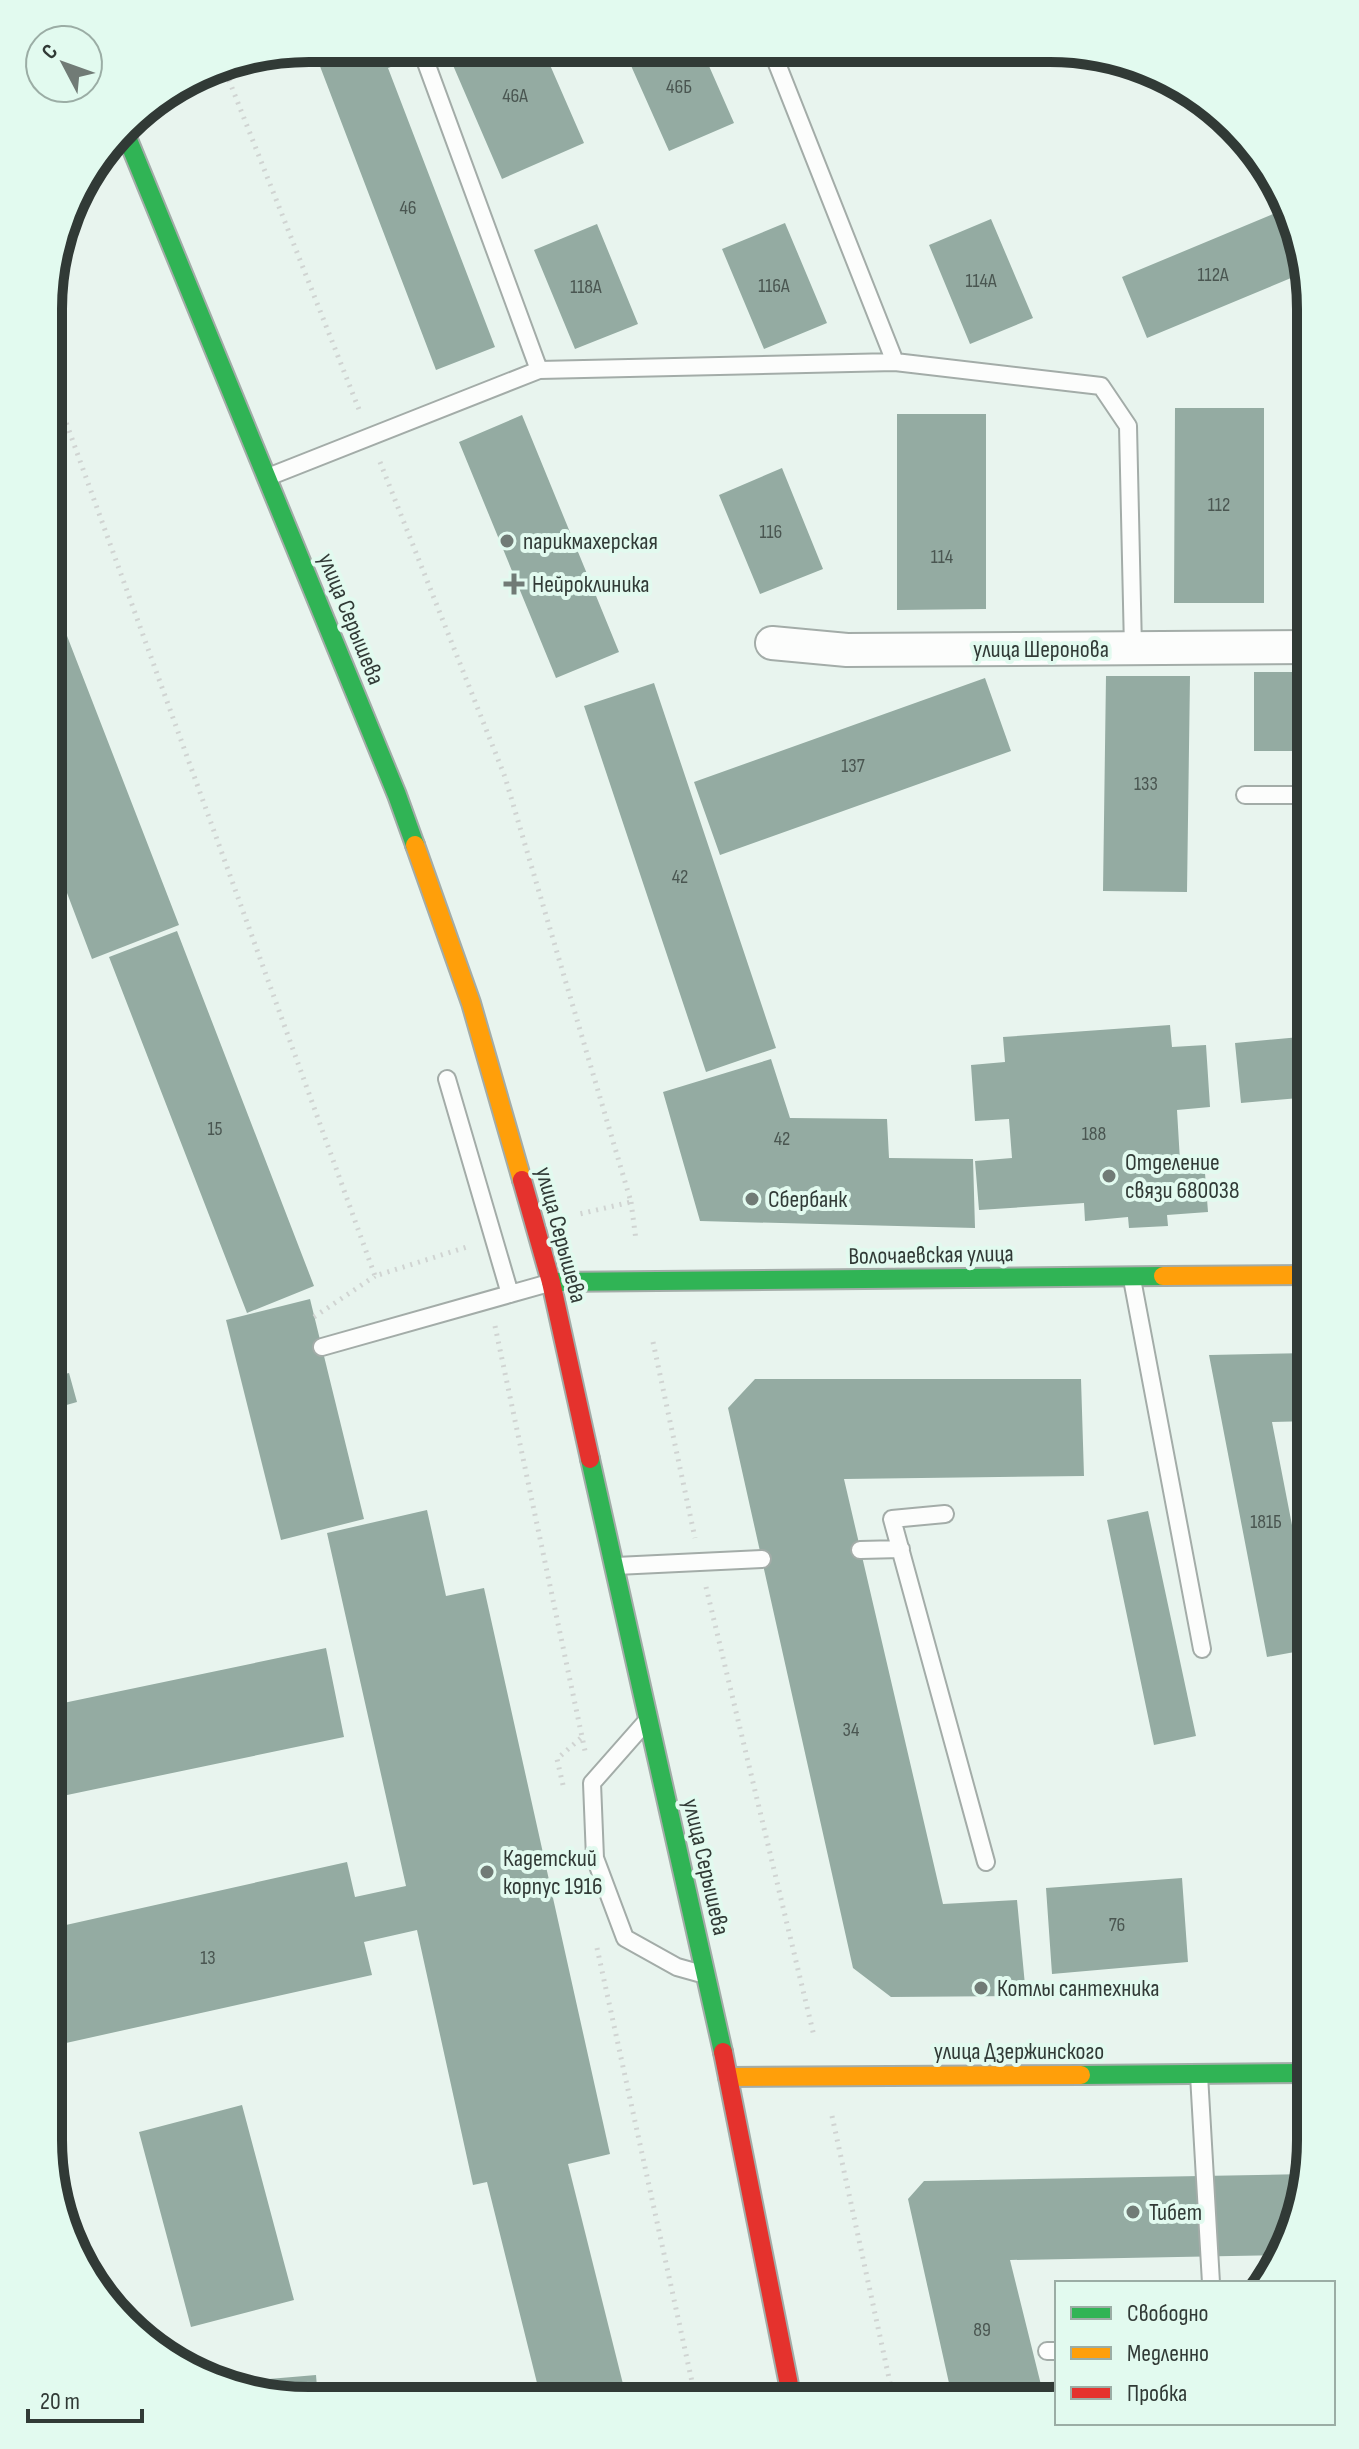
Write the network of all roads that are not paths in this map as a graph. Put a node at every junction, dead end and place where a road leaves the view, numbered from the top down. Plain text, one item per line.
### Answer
1 (776, 62) edge
2 (426, 63) edge
3 (128, 141) edge
4 (895, 362) junction
5 (539, 370) junction
6 (267, 478) junction
7 (772, 643) dead end
8 (1297, 647) edge
9 (1133, 648) junction
10 (1245, 795) dead end
11 (1297, 795) edge
12 (447, 1079) dead end
13 (1296, 1275) edge
14 (1131, 1277) junction
15 (551, 1282) junction
16 (510, 1294) junction
17 (322, 1347) dead end
18 (945, 1514) dead end
19 (901, 1549) junction
20 (860, 1550) dead end
21 (762, 1559) dead end
22 (614, 1566) junction
23 (1202, 1649) dead end
24 (648, 1720) junction
25 (986, 1862) dead end
26 (705, 1975) junction
27 (1296, 2073) edge
28 (1199, 2074) junction
29 (728, 2077) junction
30 (1211, 2281) edge
31 (789, 2387) edge

1 - 4 lane
2 - 5 lane
3 - 6 main road, улица Серышева
4 - 5 lane
4 - 9 lane
5 - 6 lane
6 - 15 main road, улица Серышева
7 - 9 street, улица Шеронова
8 - 9 street, улица Шеронова
10 - 11 lane
12 - 16 lane
13 - 14 main road, Волочаевская улица
14 - 15 main road, Волочаевская улица
14 - 23 lane
15 - 16 lane
15 - 22 main road, улица Серышева
16 - 17 lane
18 - 19 lane
19 - 20 lane
19 - 25 lane
21 - 22 lane
22 - 24 main road, улица Серышева
24 - 26 main road, улица Серышева
24 - 26 lane
26 - 29 main road, улица Серышева
27 - 28 main road, улица Дзержинского
28 - 29 main road, улица Дзержинского
28 - 30 lane
29 - 31 main road, улица Серышева

